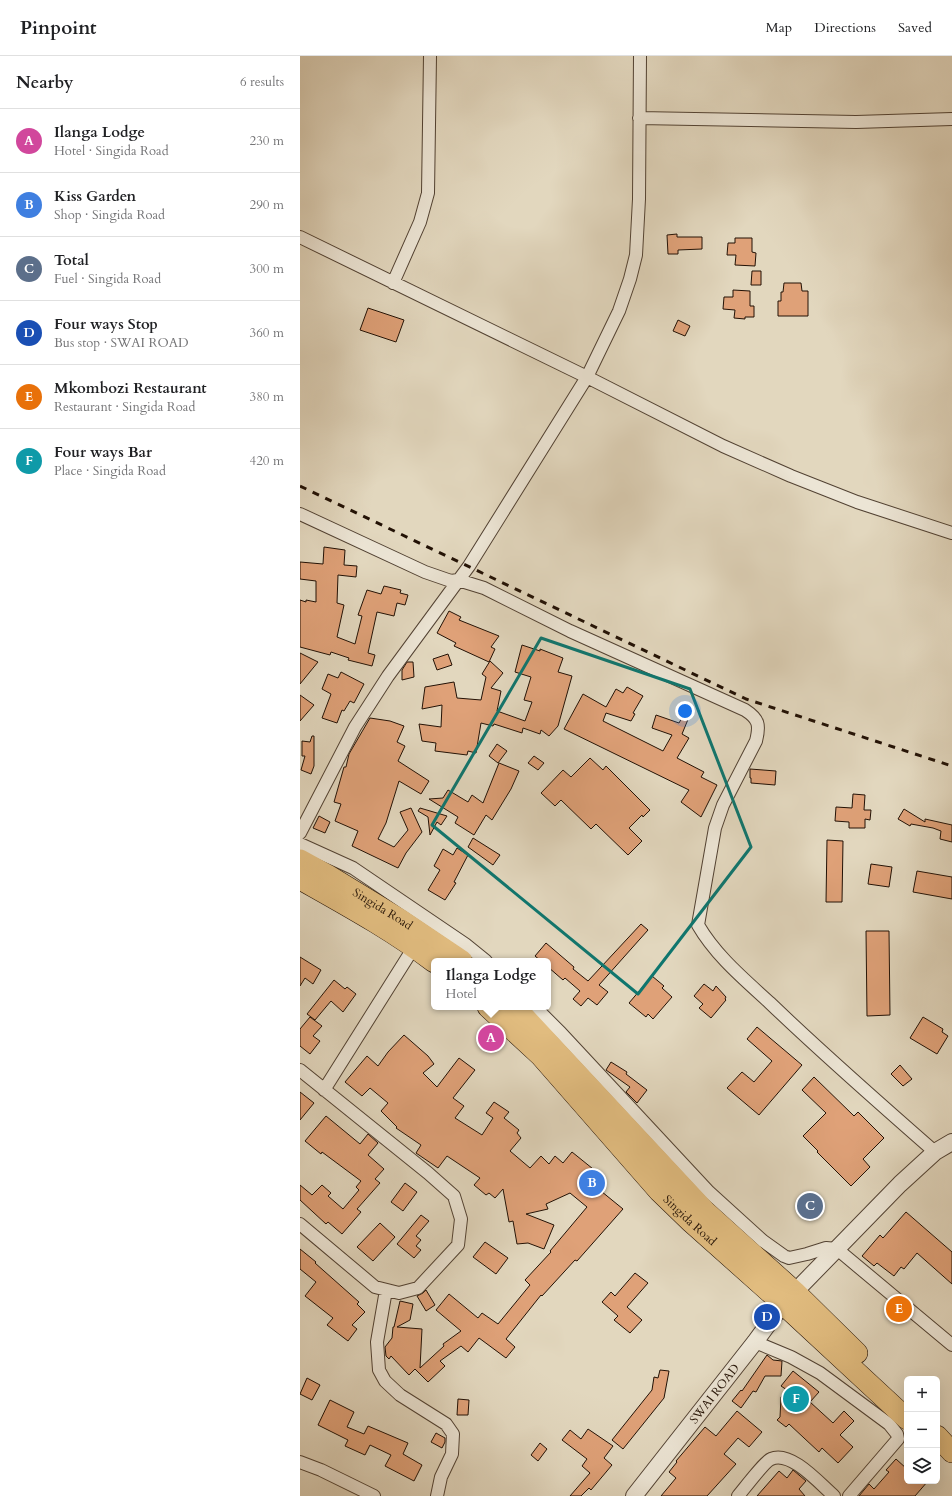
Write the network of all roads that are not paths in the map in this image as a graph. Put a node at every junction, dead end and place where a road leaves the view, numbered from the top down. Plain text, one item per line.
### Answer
1 (430, 56) edge
2 (640, 56) edge
3 (639, 118) junction
4 (952, 119) edge
5 (300, 237) edge
6 (393, 283) junction
7 (587, 377) junction
8 (300, 514) edge
9 (952, 533) edge
10 (458, 580) junction
11 (300, 833) edge
12 (300, 844) edge
13 (300, 860) edge
14 (300, 879) edge
15 (414, 947) junction
16 (458, 958) edge
17 (483, 958) edge
18 (431, 960) edge
19 (491, 1010) edge
20 (518, 1010) edge
21 (538, 1010) edge
22 (300, 1070) edge
23 (324, 1090) junction
24 (952, 1142) edge
25 (934, 1152) junction
26 (300, 1224) edge
27 (837, 1249) junction
28 (386, 1290) junction
29 (789, 1298) junction
30 (755, 1342) junction
31 (952, 1345) edge
32 (904, 1400) edge
33 (904, 1416) edge
34 (940, 1439) edge
35 (940, 1447) edge
36 (952, 1452) edge
37 (952, 1457) edge
38 (300, 1462) edge
39 (374, 1496) edge
40 (437, 1496) edge
41 (634, 1496) edge
42 (738, 1496) edge
43 (834, 1496) edge
44 (849, 1496) edge

1 - 6 street
2 - 3 street
3 - 4 street
3 - 7 street
5 - 6 street
6 - 7 street
7 - 9 street
7 - 10 street
8 - 10 street
10 - 11 street
10 - 25 street
12 - 17 street
13 - 16 highway, Singida Road
14 - 15 highway, Singida Road
15 - 18 highway, Singida Road
15 - 23 street
19 - 29 highway, Singida Road
20 - 29 highway, Singida Road
21 - 27 street
22 - 23 street
23 - 28 street
24 - 25 street, SWAI ROAD
25 - 27 street, SWAI ROAD
26 - 28 street
27 - 29 street, SWAI ROAD
27 - 31 street
28 - 40 street
29 - 30 street, SWAI ROAD
29 - 32 highway, Singida Road
29 - 33 highway, Singida Road
30 - 41 street, SWAI ROAD
30 - 44 street
34 - 36 highway
35 - 37 highway
38 - 39 street
42 - 43 street

